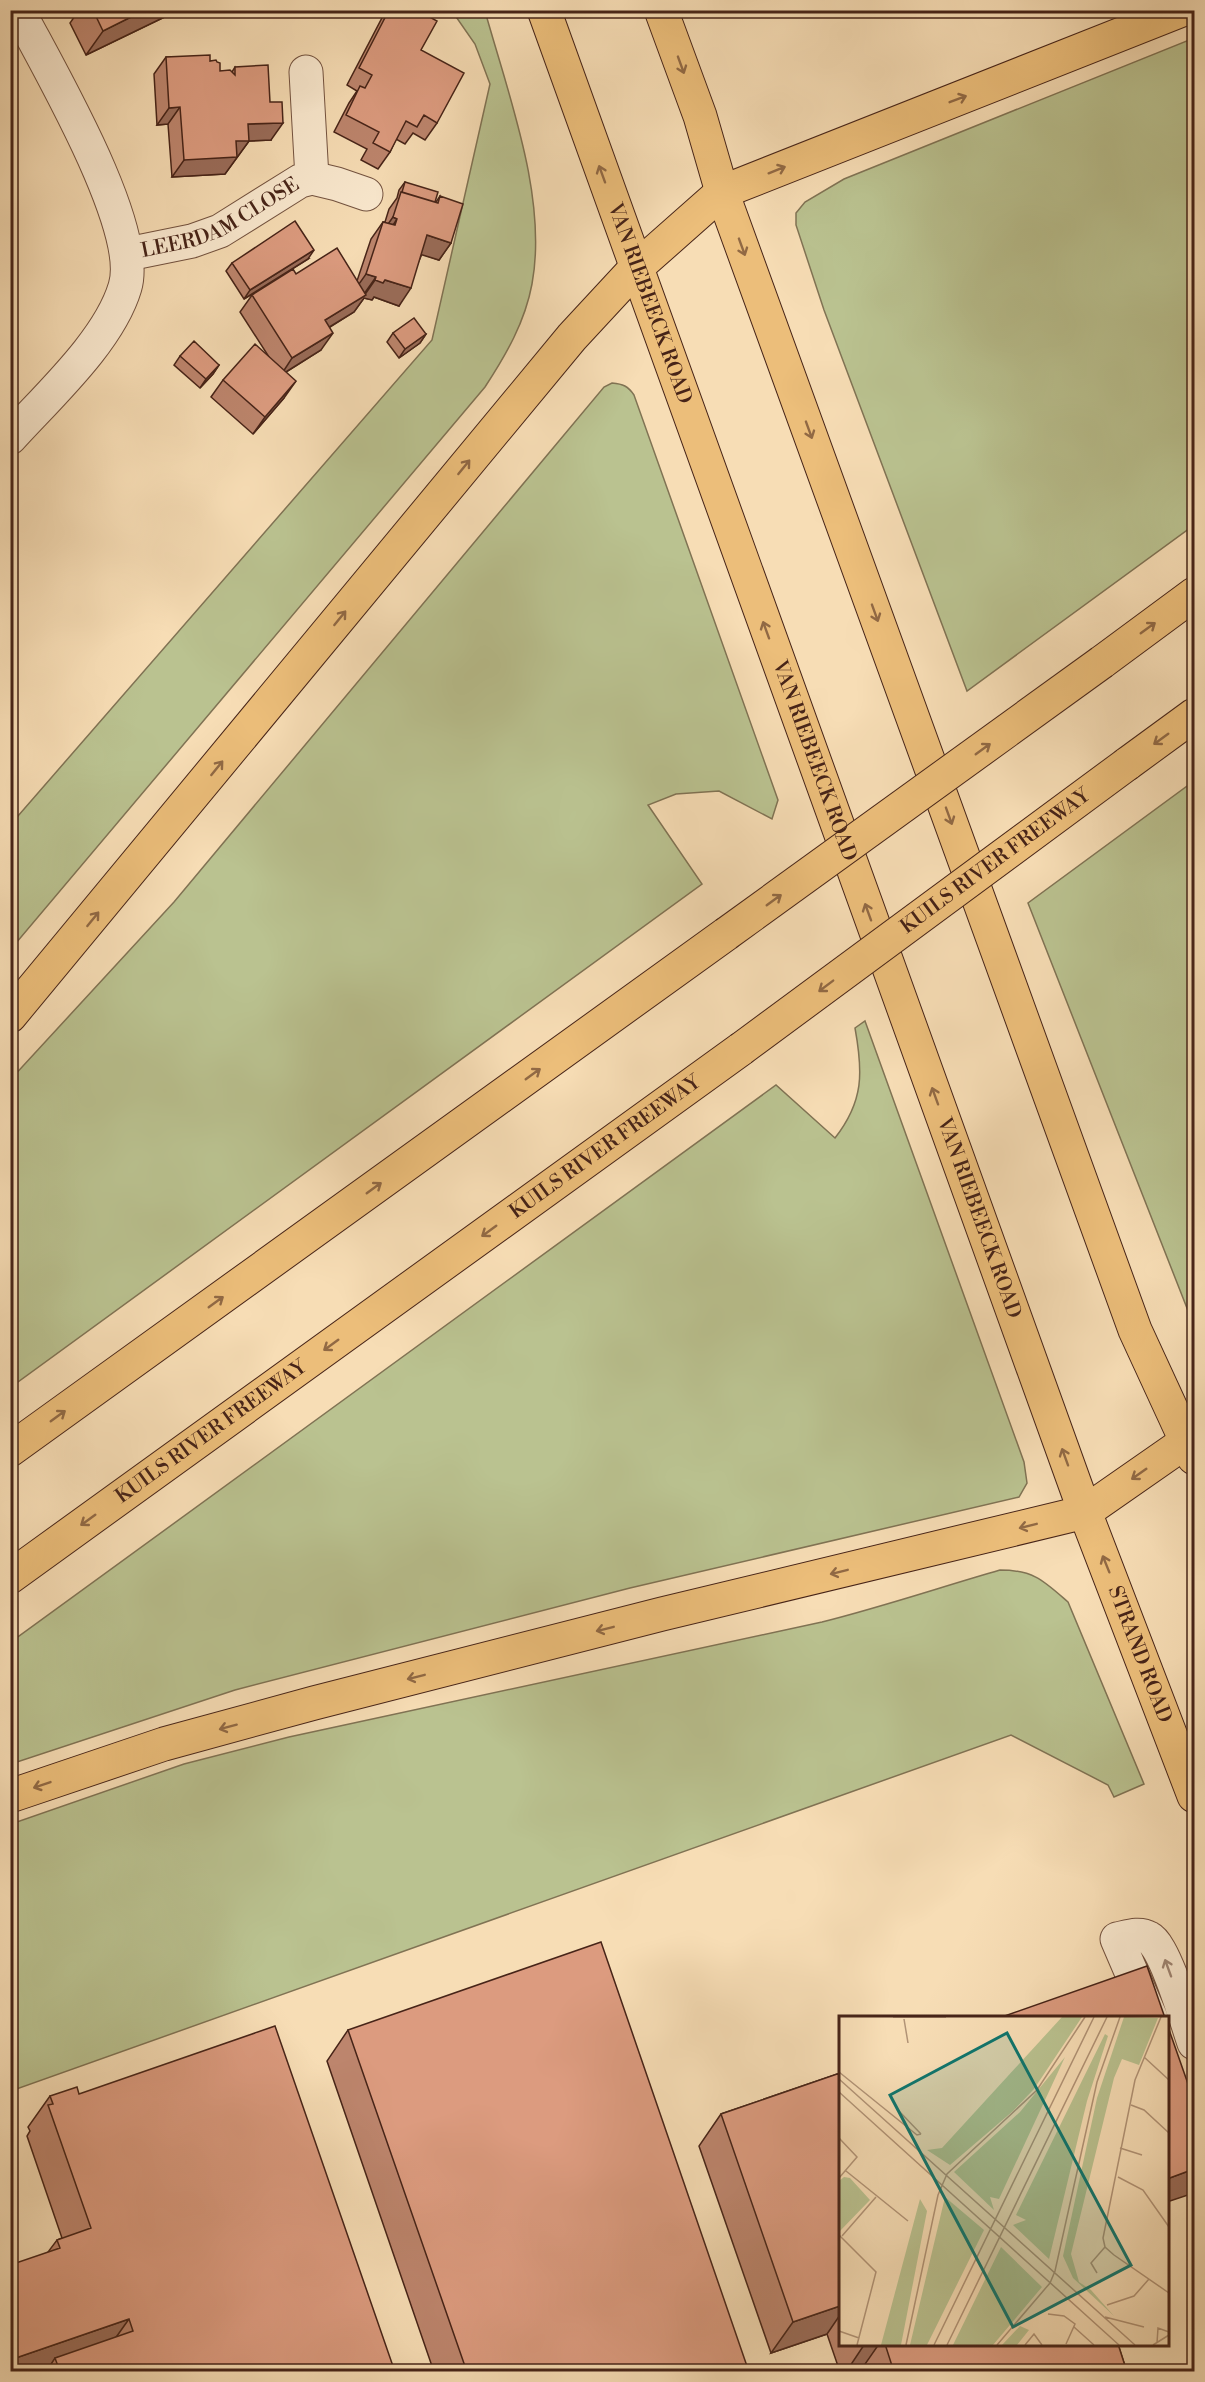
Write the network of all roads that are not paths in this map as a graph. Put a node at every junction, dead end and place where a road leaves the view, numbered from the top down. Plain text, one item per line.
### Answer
1 (18, 10) edge
2 (544, 10) edge
3 (661, 10) edge
4 (1182, 10) edge
5 (306, 72) dead end
6 (312, 178) junction
7 (723, 192) junction
8 (366, 194) dead end
9 (128, 254) junction
10 (635, 268) junction
11 (10, 438) edge
12 (1194, 594) edge
13 (1194, 715) edge
14 (10, 1016) edge
15 (1192, 1444) edge
16 (10, 1450) edge
17 (1085, 1512) junction
18 (10, 1577) edge
19 (10, 1796) edge
20 (1194, 1796) edge
21 (1150, 2016) edge
22 (1194, 2043) edge

1 - 9 street
10 -> 2 main road, VAN RIEBEECK ROAD
3 -> 7 main road
7 -> 4 main road
5 - 6 street, LEERDAM CLOSE
6 - 8 street, LEERDAM CLOSE
6 - 9 street, LEERDAM CLOSE
7 - 10 main road
7 -> 15 main road
9 - 11 street
14 -> 10 main road
17 -> 10 main road, VAN RIEBEECK ROAD
16 -> 12 main road, bridge
13 -> 18 main road, KUILS RIVER FREEWAY, bridge
15 -> 17 main road
17 -> 19 main road
20 -> 17 main road, STRAND ROAD
22 -> 21 street

